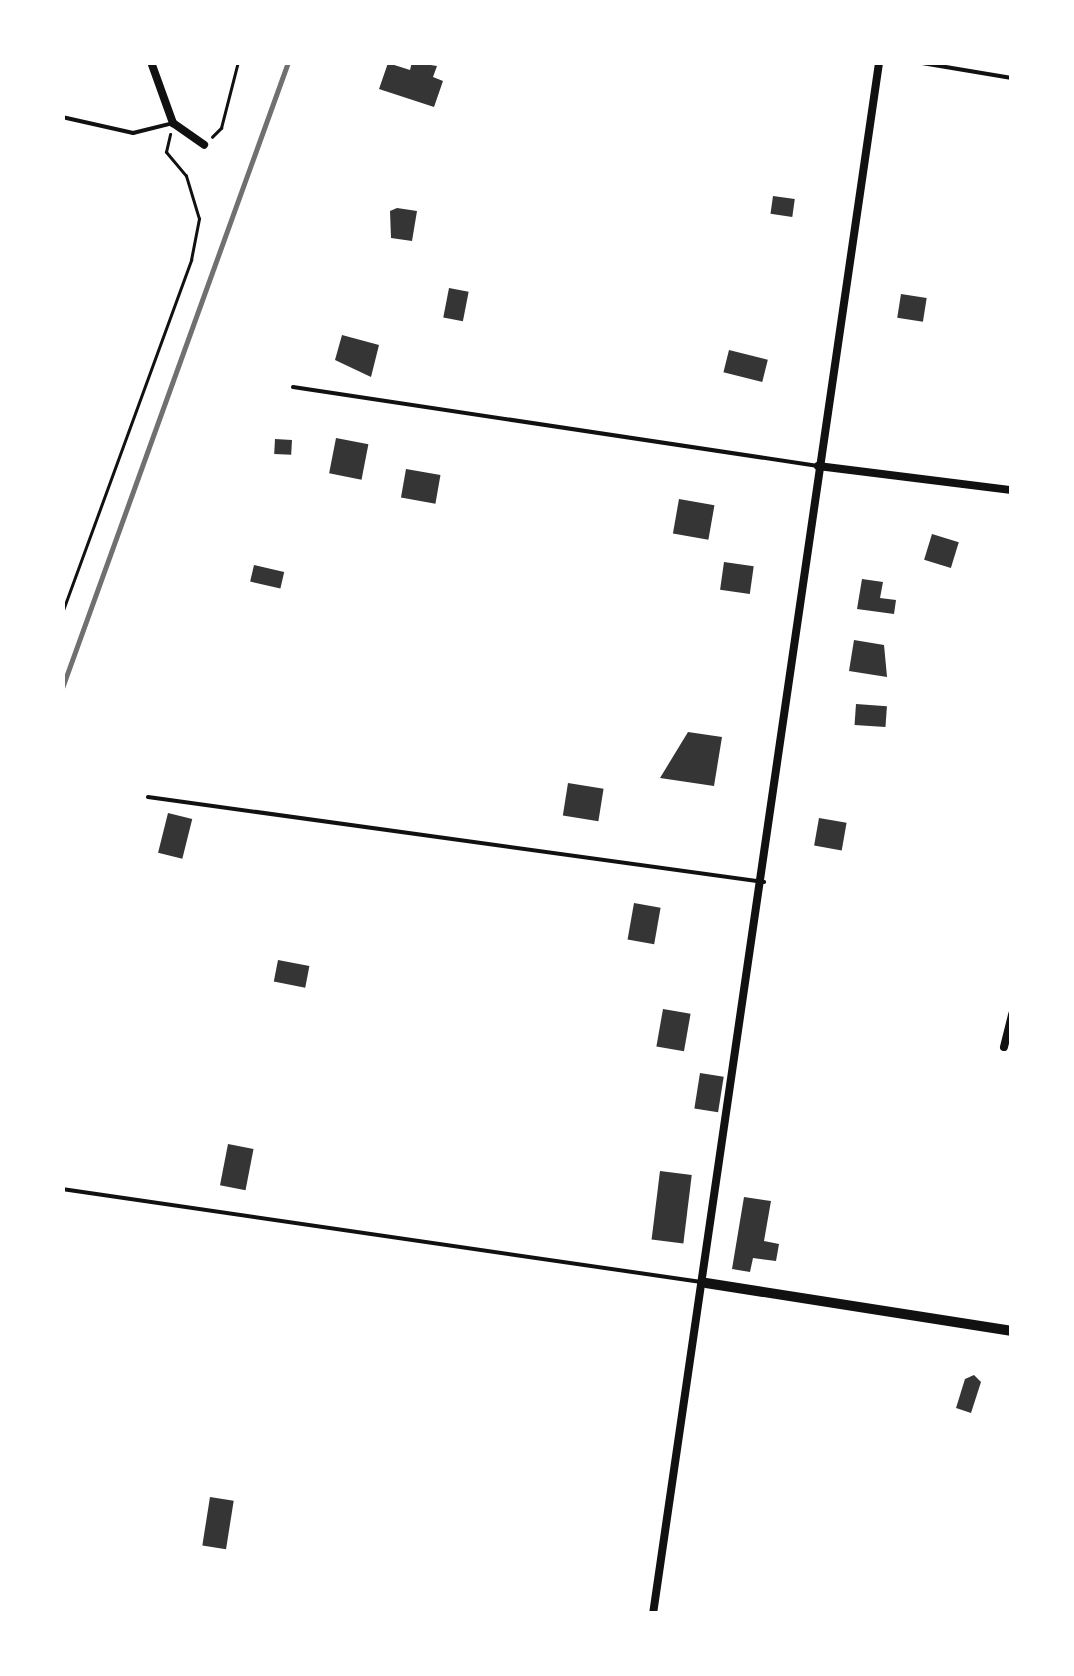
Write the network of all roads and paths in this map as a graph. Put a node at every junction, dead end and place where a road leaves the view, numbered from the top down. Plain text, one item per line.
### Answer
1 (151, 62) edge
2 (238, 62) edge
3 (879, 62) edge
4 (916, 62) edge
5 (1012, 78) edge
6 (62, 117) edge
7 (173, 123) junction
8 (204, 146) joint
9 (292, 386) dead end
10 (818, 466) junction
11 (1012, 490) edge
12 (62, 613) edge
13 (148, 797) dead end
14 (764, 882) junction
15 (1012, 1014) edge
16 (1004, 1047) dead end
17 (62, 1189) edge
18 (706, 1283) junction
19 (1012, 1331) edge
20 (653, 1614) edge

1 - 7 street
2 - 8 path
3 - 10 street
4 - 5 lane
6 - 7 lane
7 - 8 street
7 - 12 path
9 - 10 lane
10 - 11 street
10 - 14 street
13 - 14 lane
14 - 18 street
15 - 16 street
17 - 18 lane
18 - 19 street
18 - 20 street

